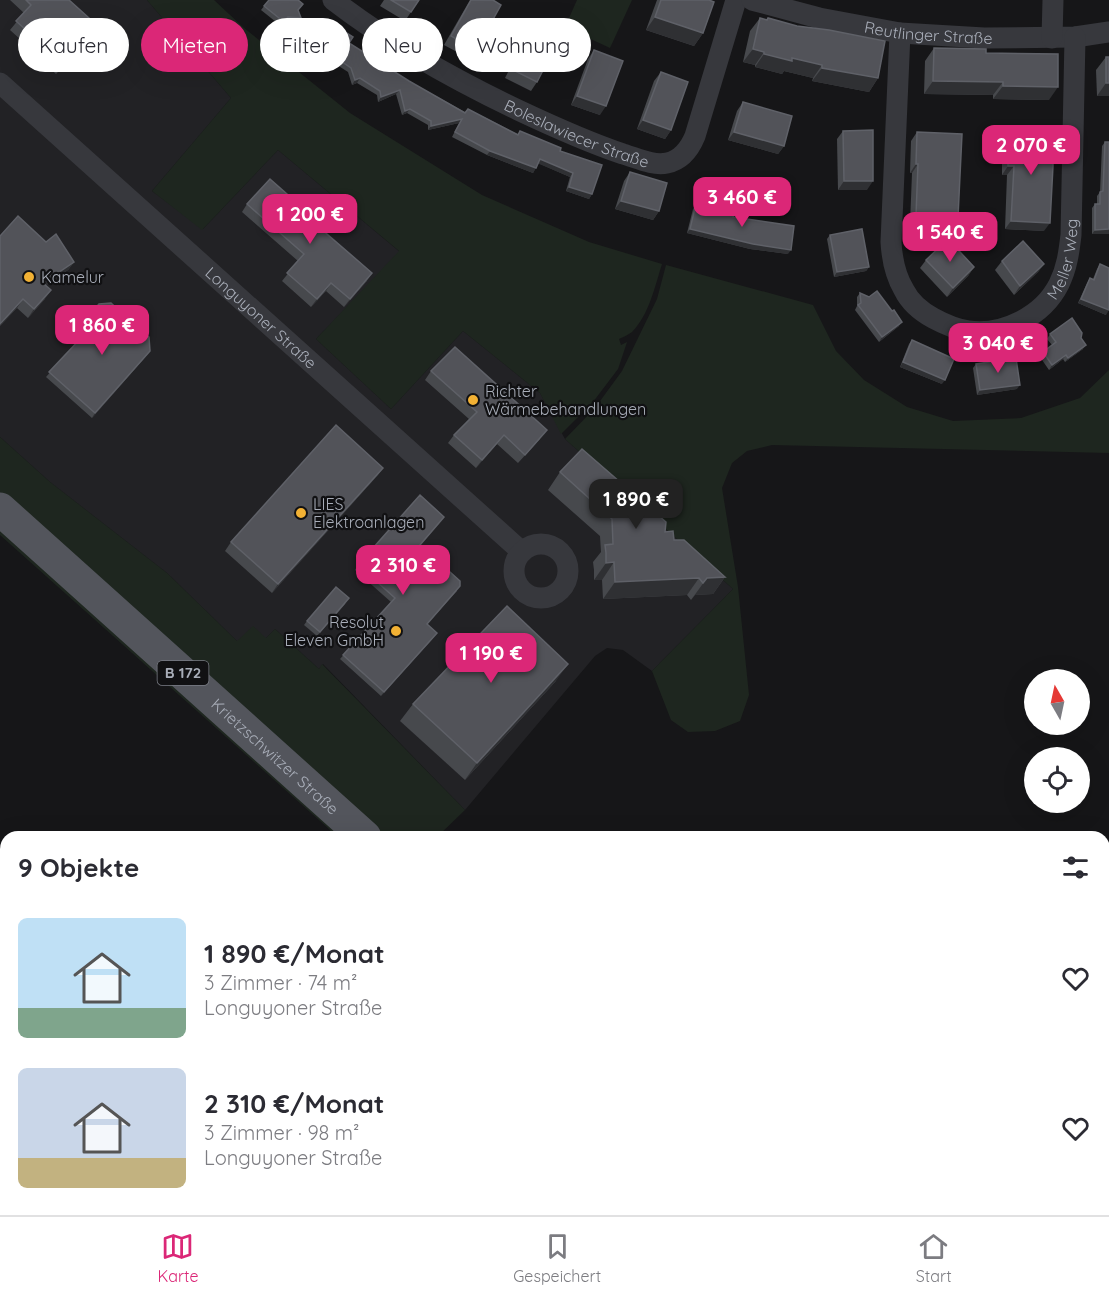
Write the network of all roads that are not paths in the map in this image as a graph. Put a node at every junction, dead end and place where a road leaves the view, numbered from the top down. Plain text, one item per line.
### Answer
1 (333, 0) edge
2 (736, 0) edge
3 (752, 0) edge
4 (1053, 0) edge
5 (1109, 32) edge
6 (900, 33) junction
7 (1075, 37) junction
8 (1053, 38) junction
9 (0, 83) edge
10 (0, 508) edge
11 (522, 552) dead end
12 (358, 831) edge

1 - 2 street, Boleslawiecer Straße
3 - 6 street, Reutlinger Straße
4 - 8 street
5 - 7 street, Reutlinger Straße
6 - 7 street, Meller Weg
6 - 8 street, Reutlinger Straße
7 - 8 street, Reutlinger Straße
9 - 11 street, Longuyoner Straße
10 - 12 main road, Krietzschwitzer Straße / B 172

